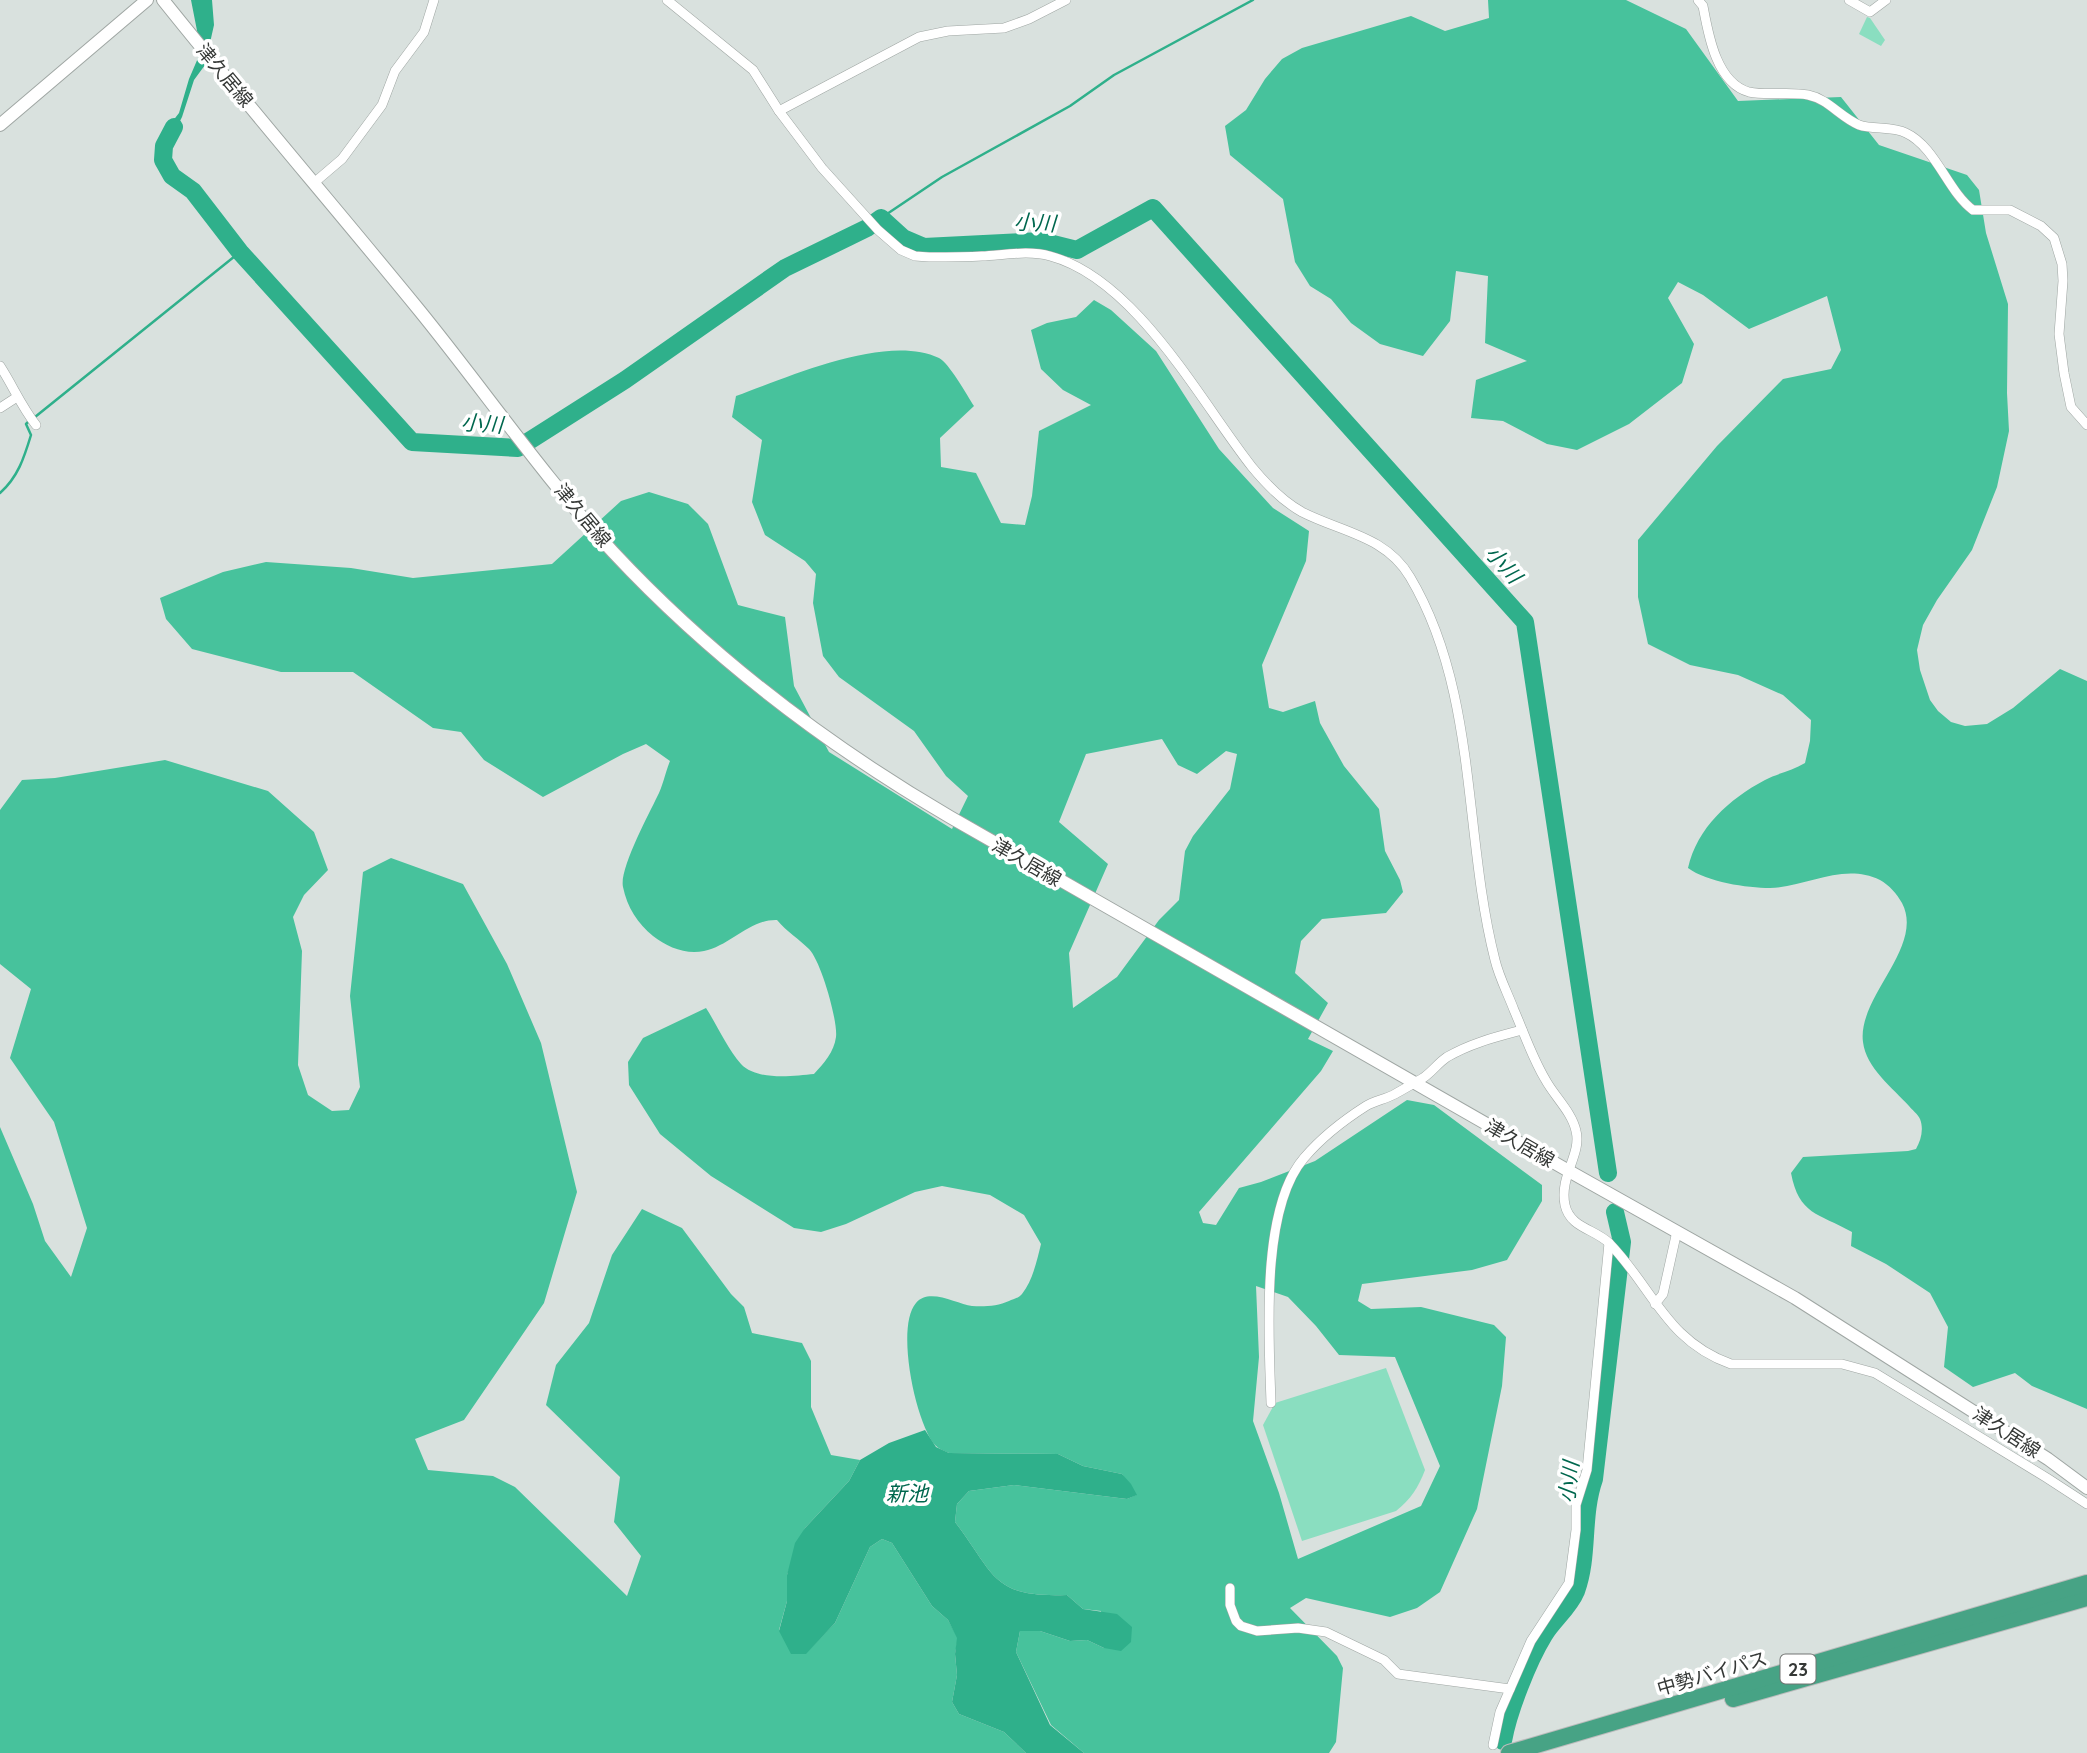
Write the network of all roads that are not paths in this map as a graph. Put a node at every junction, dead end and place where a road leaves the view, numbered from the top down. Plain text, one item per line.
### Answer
1 (147, 0) edge
2 (435, 0) edge
3 (667, 0) edge
4 (1066, 0) edge
5 (1698, 0) edge
6 (1849, 0) edge
7 (1885, 0) edge
8 (164, 1) edge
9 (779, 111) junction
10 (0, 125) edge
11 (315, 183) junction
12 (0, 366) edge
13 (17, 397) junction
14 (0, 408) edge
15 (36, 425) dead end
16 (2087, 425) edge
17 (1522, 1030) junction
18 (1415, 1082) junction
19 (1567, 1170) junction
20 (1677, 1231) junction
21 (1609, 1243) junction
22 (1655, 1304) junction
23 (1910, 1371) junction
24 (1893, 1383) junction
25 (1271, 1403) dead end
26 (2087, 1488) edge
27 (2087, 1504) edge
28 (2087, 1583) edge
29 (1230, 1588) dead end
30 (2087, 1598) edge
31 (1510, 1689) junction
32 (1493, 1745) dead end
33 (1509, 1753) edge
34 (1519, 1753) edge

1 - 10 main road
2 - 11 street
3 - 9 street
4 - 9 street
5 - 16 street
6 - 7 street
8 - 11 main road, 津久居線
9 - 17 street
11 - 18 main road, 津久居線
12 - 13 street
13 - 14 street
13 - 15 street
17 - 18 street
17 - 19 street
18 - 19 main road, 津久居線
18 - 25 street
19 - 20 main road, 津久居線
19 - 21 street
20 - 22 street
20 - 23 main road, 津久居線
21 - 22 street
21 - 31 street
22 - 24 street
23 - 24 street
23 - 26 main road, 津久居線
24 - 27 street
28 - 33 highway, 中勢バイパス / 23
29 - 31 street
30 - 34 highway, 中勢バイパス / 23
31 - 32 street

